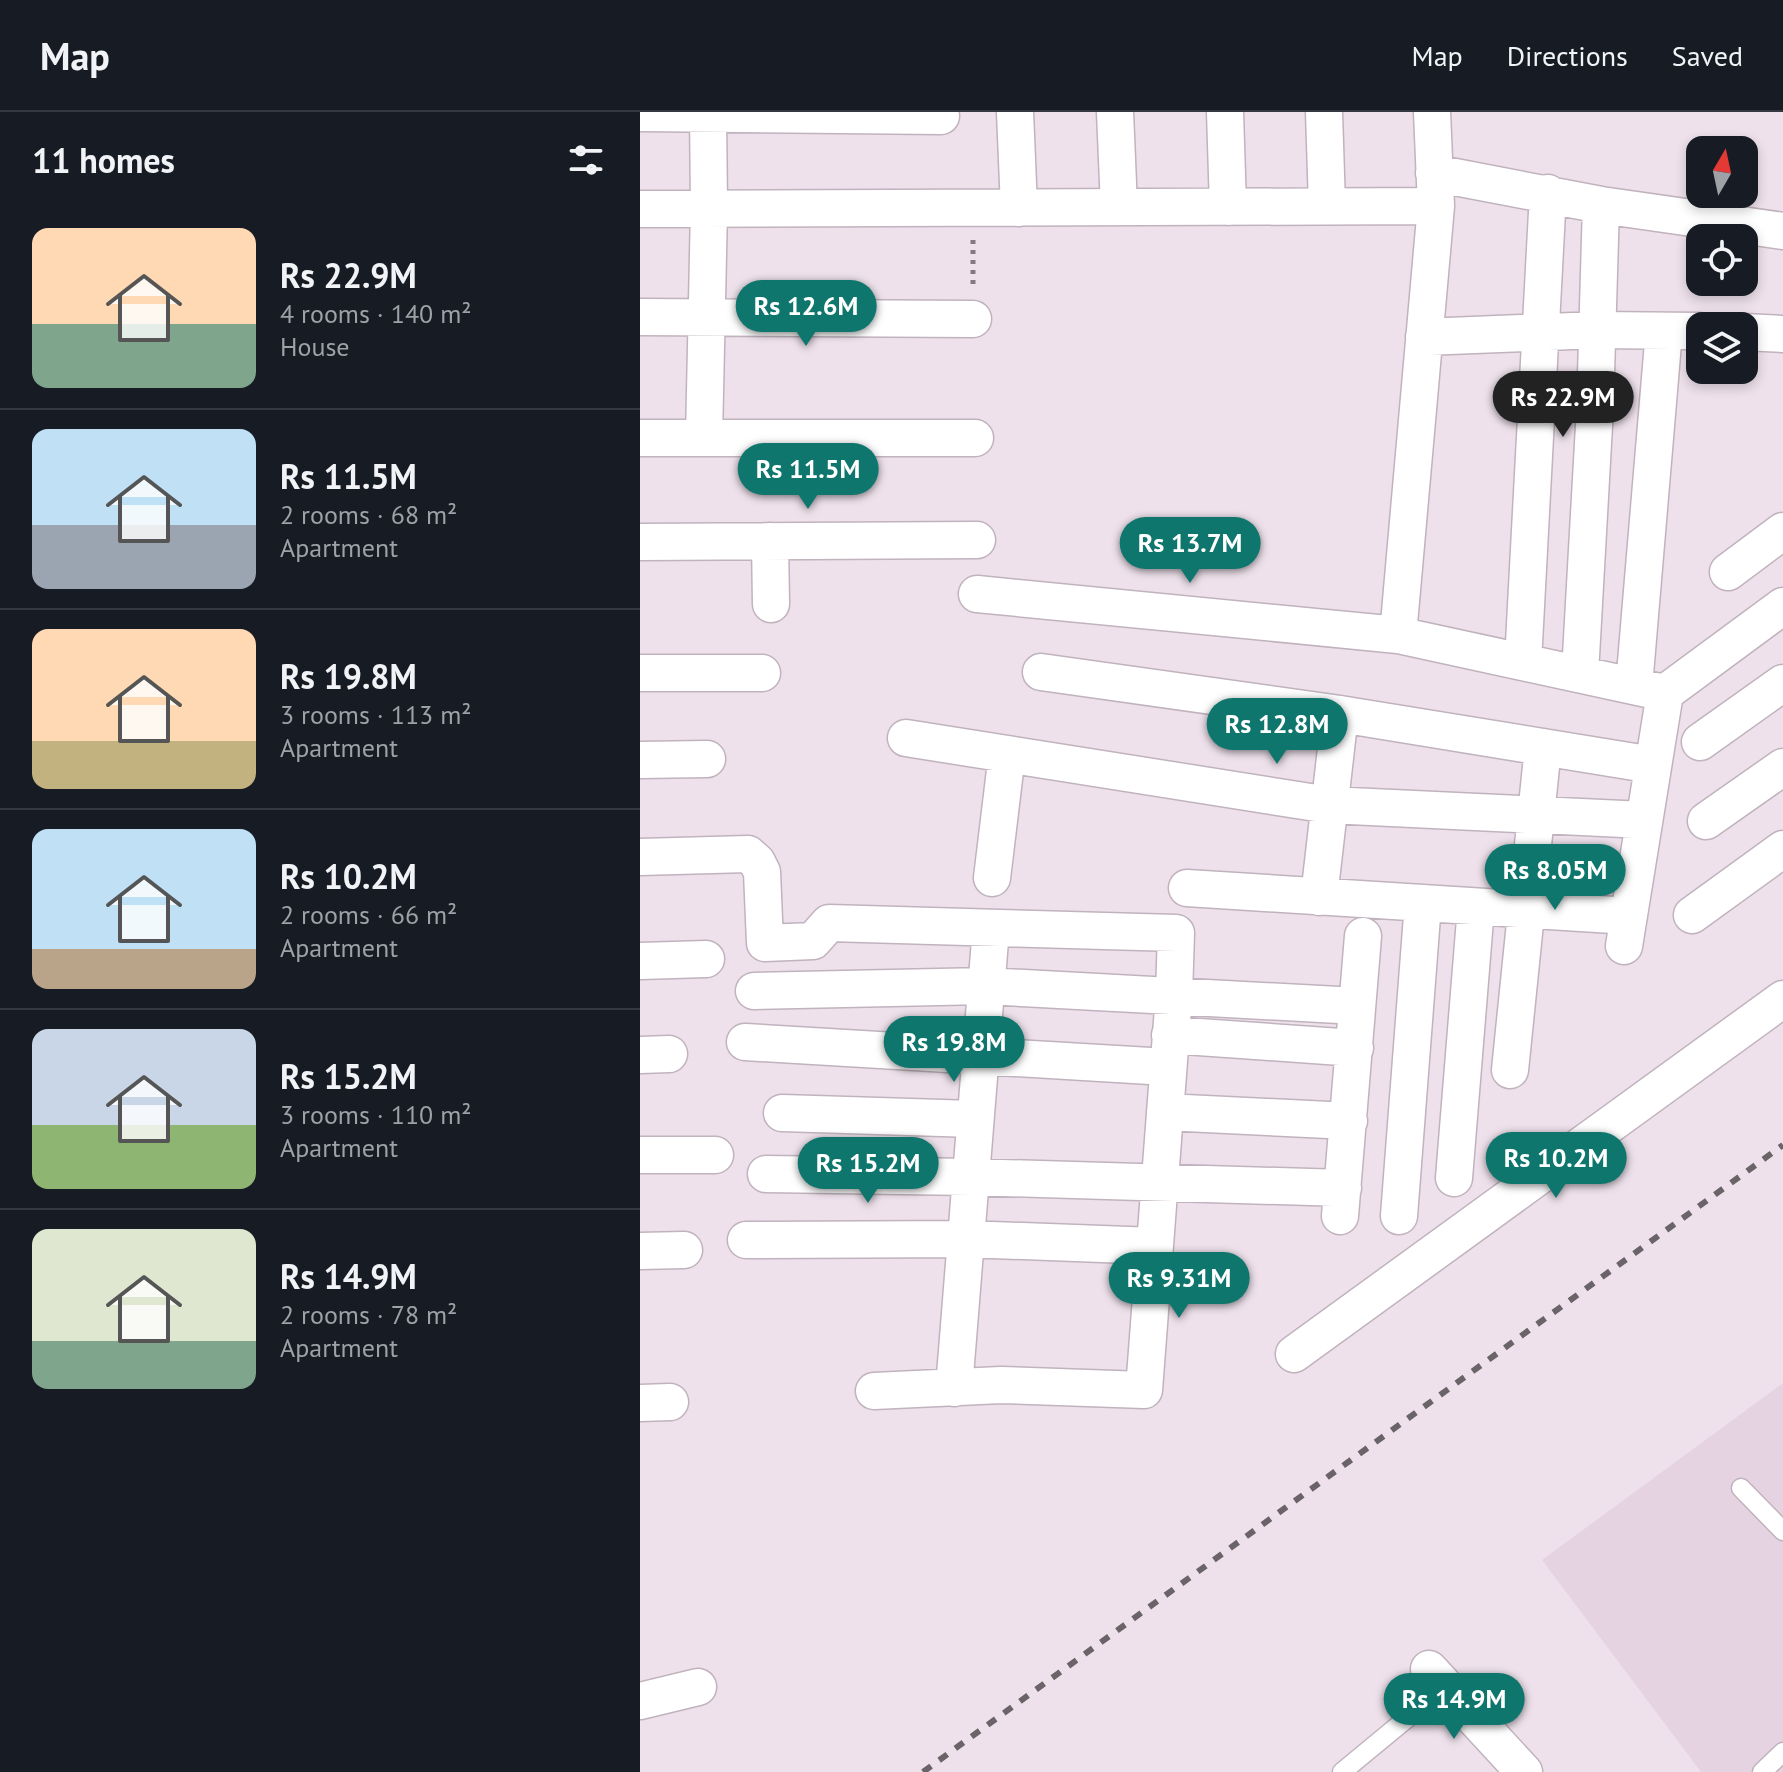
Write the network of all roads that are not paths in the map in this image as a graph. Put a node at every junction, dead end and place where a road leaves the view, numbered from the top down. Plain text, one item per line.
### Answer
1 (1015, 112) edge
2 (1115, 112) edge
3 (1225, 112) edge
4 (1324, 112) edge
5 (1432, 112) edge
6 (640, 113) edge
7 (708, 113) edge
8 (941, 116) dead end
9 (1435, 190) junction
10 (1548, 193) junction
11 (1601, 205) junction
12 (1327, 206) junction
13 (1119, 207) junction
14 (1228, 207) junction
15 (1019, 208) junction
16 (640, 209) edge
17 (709, 209) junction
18 (1783, 231) edge
19 (640, 317) edge
20 (707, 318) junction
21 (973, 319) road end
22 (1597, 330) junction
23 (1664, 331) junction
24 (1686, 331) edge
25 (1541, 333) junction
26 (1758, 333) edge
27 (1783, 334) edge
28 (1424, 337) junction
29 (640, 438) edge
30 (704, 438) junction
31 (975, 438) dead end
32 (1783, 531) edge
33 (977, 540) dead end
34 (770, 541) junction
35 (640, 542) edge
36 (1728, 572) dead end
37 (977, 594) dead end
38 (771, 604) dead end
39 (1783, 606) edge
40 (1398, 635) junction
41 (1523, 662) junction
42 (1041, 672) dead end
43 (640, 673) edge
44 (762, 673) dead end
45 (1580, 674) junction
46 (1783, 683) edge
47 (1649, 689) junction
48 (1340, 714) junction
49 (906, 738) dead end
50 (1700, 742) dead end
51 (1543, 747) junction
52 (1007, 754) junction
53 (707, 759) dead end
54 (640, 760) edge
55 (1653, 765) junction
56 (1783, 767) edge
57 (1329, 805) junction
58 (1535, 815) junction
59 (1644, 820) junction
60 (1706, 821) dead end
61 (1783, 849) edge
62 (640, 857) edge
63 (992, 878) dead end
64 (1187, 888) dead end
65 (1319, 897) junction
66 (1423, 903) junction
67 (1476, 907) junction
68 (1525, 910) junction
69 (1692, 915) dead end
70 (991, 928) junction
71 (1363, 936) dead end
72 (706, 959) dead end
73 (640, 961) edge
74 (986, 986) junction
75 (754, 991) dead end
76 (1174, 995) junction
77 (1783, 999) edge
78 (1357, 1006) junction
79 (745, 1042) dead end
80 (1355, 1048) junction
81 (1168, 1051) junction
82 (980, 1056) junction
83 (1510, 1070) dead end
84 (1165, 1112) junction
85 (782, 1113) dead end
86 (974, 1119) junction
87 (1349, 1121) junction
88 (640, 1155) edge
89 (715, 1155) dead end
90 (766, 1174) dead end
91 (971, 1177) junction
92 (1454, 1178) dead end
93 (1159, 1184) junction
94 (1399, 1216) dead end
95 (966, 1239) junction
96 (746, 1240) dead end
97 (1155, 1246) junction
98 (684, 1250) dead end
99 (640, 1251) edge
100 (1294, 1354) dead end
101 (954, 1388) junction
102 (874, 1391) dead end
103 (1741, 1488) dead end
104 (1783, 1531) edge
105 (1437, 1678) joint
106 (698, 1687) dead end
107 (640, 1701) edge
108 (1783, 1752) edge
109 (1508, 1767) edge
110 (1342, 1772) edge
111 (1762, 1772) edge

1 - 15 street
2 - 13 street
3 - 14 street
4 - 12 street
5 - 9 street
6 - 7 street
7 - 8 street
7 - 17 street
9 - 10 street
9 - 12 street
9 - 28 street
10 - 11 street
10 - 25 street
11 - 18 street
11 - 22 street
12 - 14 street
13 - 14 street
13 - 15 street
15 - 17 street
16 - 17 street
17 - 20 street
19 - 20 street
20 - 21 street
20 - 30 street
22 - 23 street
22 - 25 street
22 - 45 street
23 - 24 street
23 - 47 street
25 - 28 street
25 - 41 street
26 - 27 street
28 - 40 street
29 - 30 street
30 - 31 street
32 - 36 street
33 - 34 street
34 - 35 street
34 - 38 street
37 - 40 street
39 - 47 street
40 - 41 street
41 - 45 street
42 - 48 street
43 - 44 street
45 - 47 street
46 - 50 street
47 - 55 street
48 - 51 street
48 - 57 street
49 - 52 street
51 - 55 street
51 - 58 street
52 - 57 street
52 - 63 street
53 - 54 street
55 - 59 street
56 - 60 street
57 - 58 street
57 - 65 street
58 - 59 street
58 - 68 street
59 - 68 street
61 - 69 street
62 - 70 street
64 - 65 street
65 - 66 street
66 - 67 street
66 - 94 street
67 - 68 street
67 - 92 street
68 - 83 street
70 - 74 street
70 - 76 street
71 - 78 street
72 - 73 street
74 - 75 street
74 - 76 street
74 - 82 street
76 - 78 street
76 - 81 street
77 - 100 street
78 - 80 street
79 - 82 street
80 - 81 street
80 - 87 street
81 - 82 street
81 - 84 street
82 - 86 street
84 - 87 street
84 - 93 street
85 - 86 street
86 - 91 street
87 - 93 street
88 - 89 street
90 - 91 street
91 - 93 street
91 - 95 street
93 - 97 street
95 - 96 street
95 - 97 street
95 - 101 street
97 - 101 street
98 - 99 street
101 - 102 street
103 - 104 lane
105 - 109 street
105 - 110 lane
106 - 107 street
108 - 111 lane

